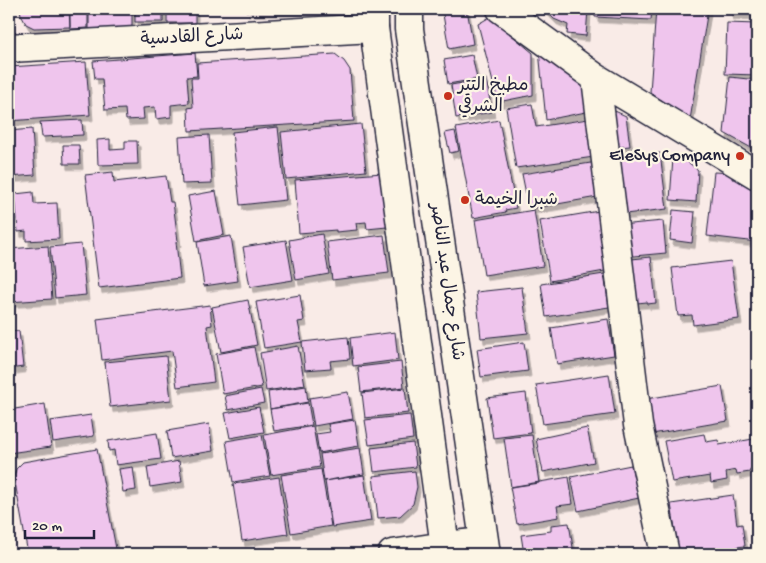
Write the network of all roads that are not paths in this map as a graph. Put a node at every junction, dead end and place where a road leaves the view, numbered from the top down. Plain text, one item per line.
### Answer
1 (409, 9) edge
2 (500, 9) edge
3 (374, 18) edge
4 (9, 48) edge
5 (596, 78) junction
6 (757, 175) edge
7 (485, 548) edge
8 (445, 550) edge
9 (392, 554) edge
10 (665, 554) edge

1 - 7 main road, شارع جمال عبد الناصر
2 - 5 main road
3 - 4 main road, شارع القادسية
3 - 8 main road, شارع جمال عبد الناصر
5 - 6 main road
5 - 10 main road
7 - 8 main road
8 - 9 main road

